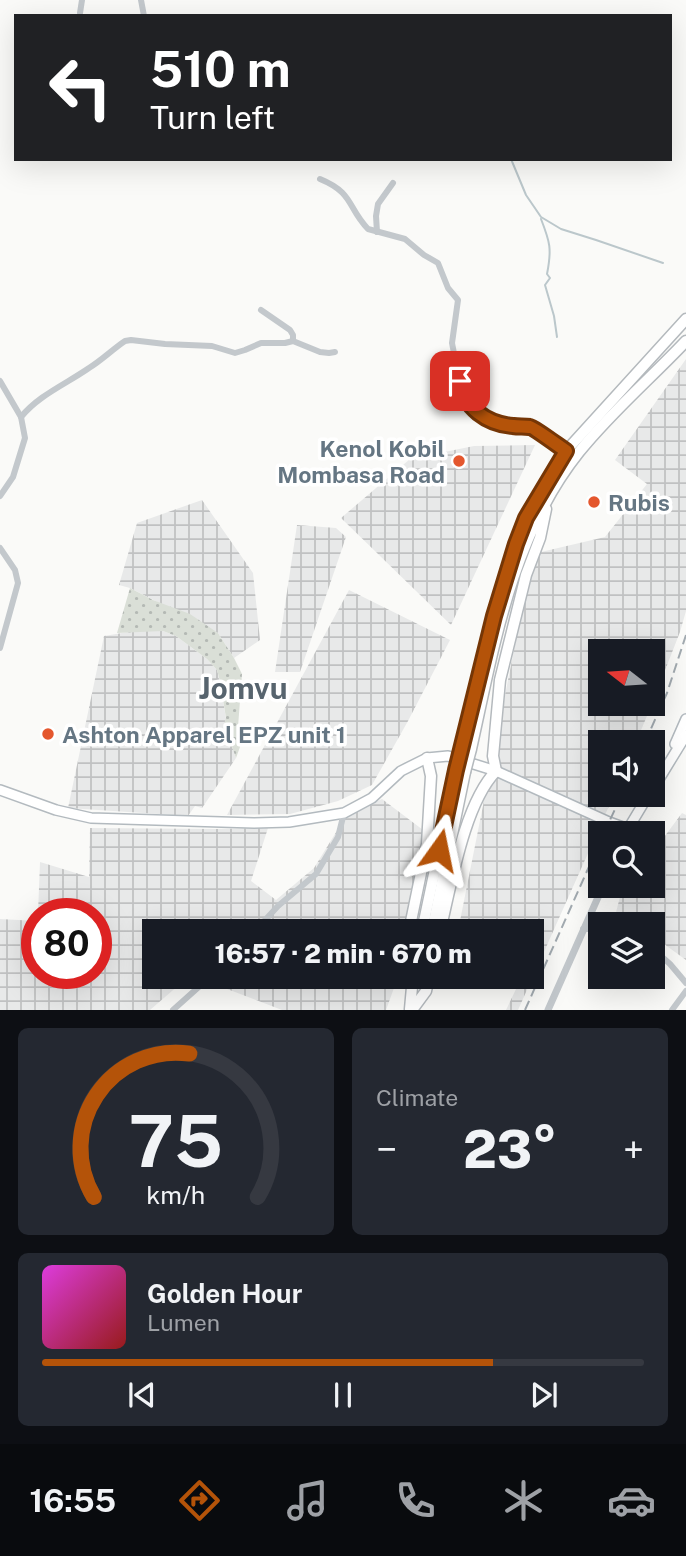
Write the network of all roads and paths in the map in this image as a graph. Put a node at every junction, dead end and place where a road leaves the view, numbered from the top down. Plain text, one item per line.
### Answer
1 (82, 0) edge
2 (80, 13) dead end
3 (320, 179) dead end
4 (393, 183) dead end
5 (377, 232) junction
6 (261, 310) dead end
7 (686, 319) edge
8 (293, 341) junction
9 (686, 341) edge
10 (335, 352) dead end
11 (0, 382) edge
12 (21, 417) junction
13 (566, 451) junction
14 (0, 496) edge
15 (547, 502) junction
16 (0, 548) edge
17 (0, 648) edge
18 (488, 657) junction
19 (686, 719) edge
20 (686, 735) edge
21 (427, 758) junction
22 (665, 769) edge
23 (665, 769) edge
24 (496, 771) junction
25 (0, 790) edge
26 (344, 813) junction
27 (607, 821) edge
28 (597, 898) edge
29 (266, 919) edge
30 (411, 919) edge
31 (425, 919) edge
32 (434, 919) edge
33 (443, 919) edge
34 (583, 929) junction
35 (588, 929) edge
36 (665, 960) edge
37 (686, 983) edge
38 (196, 989) edge
39 (408, 989) edge
40 (412, 989) edge
41 (418, 989) edge
42 (426, 989) edge
43 (686, 991) edge
44 (412, 996) junction
45 (173, 1010) edge
46 (410, 1010) edge
47 (548, 1010) edge
48 (672, 1010) edge

1 - 2 street
3 - 5 street
4 - 5 street
5 - 13 street
6 - 8 street
7 - 13 highway
8 - 10 street
8 - 12 street
9 - 15 highway
11 - 12 street
12 - 14 street
13 - 18 highway
15 - 18 highway
15 - 24 highway
16 - 17 street
18 - 31 highway, bridge
18 - 32 highway, bridge
19 - 22 main road
20 - 23 main road
21 - 24 main road
21 - 26 main road
21 - 30 highway
24 - 27 main road
24 - 33 highway
25 - 26 main road
26 - 29 street
28 - 34 street
34 - 35 street
34 - 47 street
36 - 37 street
38 - 45 street
39 - 46 highway
40 - 44 highway
41 - 44 highway
42 - 46 highway
43 - 48 street
44 - 46 highway

